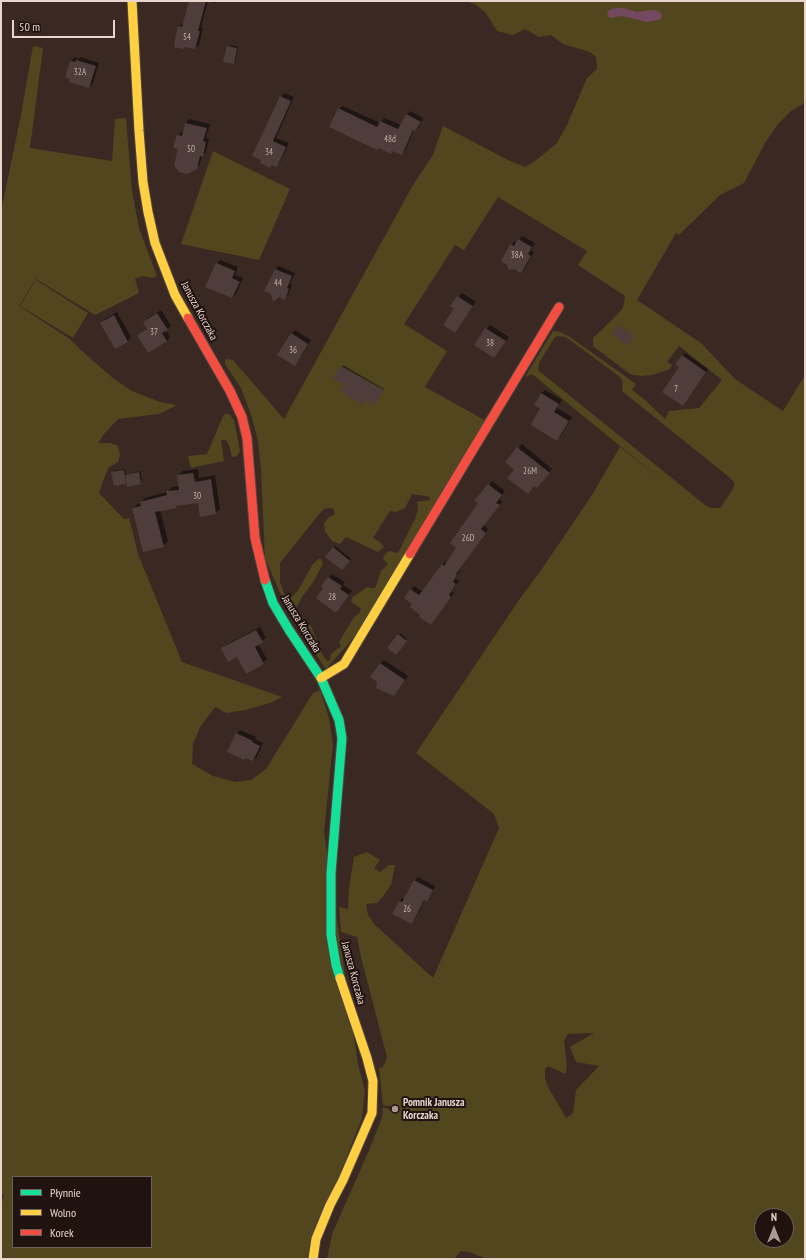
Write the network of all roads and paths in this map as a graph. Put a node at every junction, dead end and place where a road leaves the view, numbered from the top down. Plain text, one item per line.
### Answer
1 (132, 1) edge
2 (558, 307) dead end
3 (320, 678) junction
4 (313, 1259) edge

1 - 3 street, Janusza Korczaka
2 - 3 street
3 - 4 street, Janusza Korczaka

